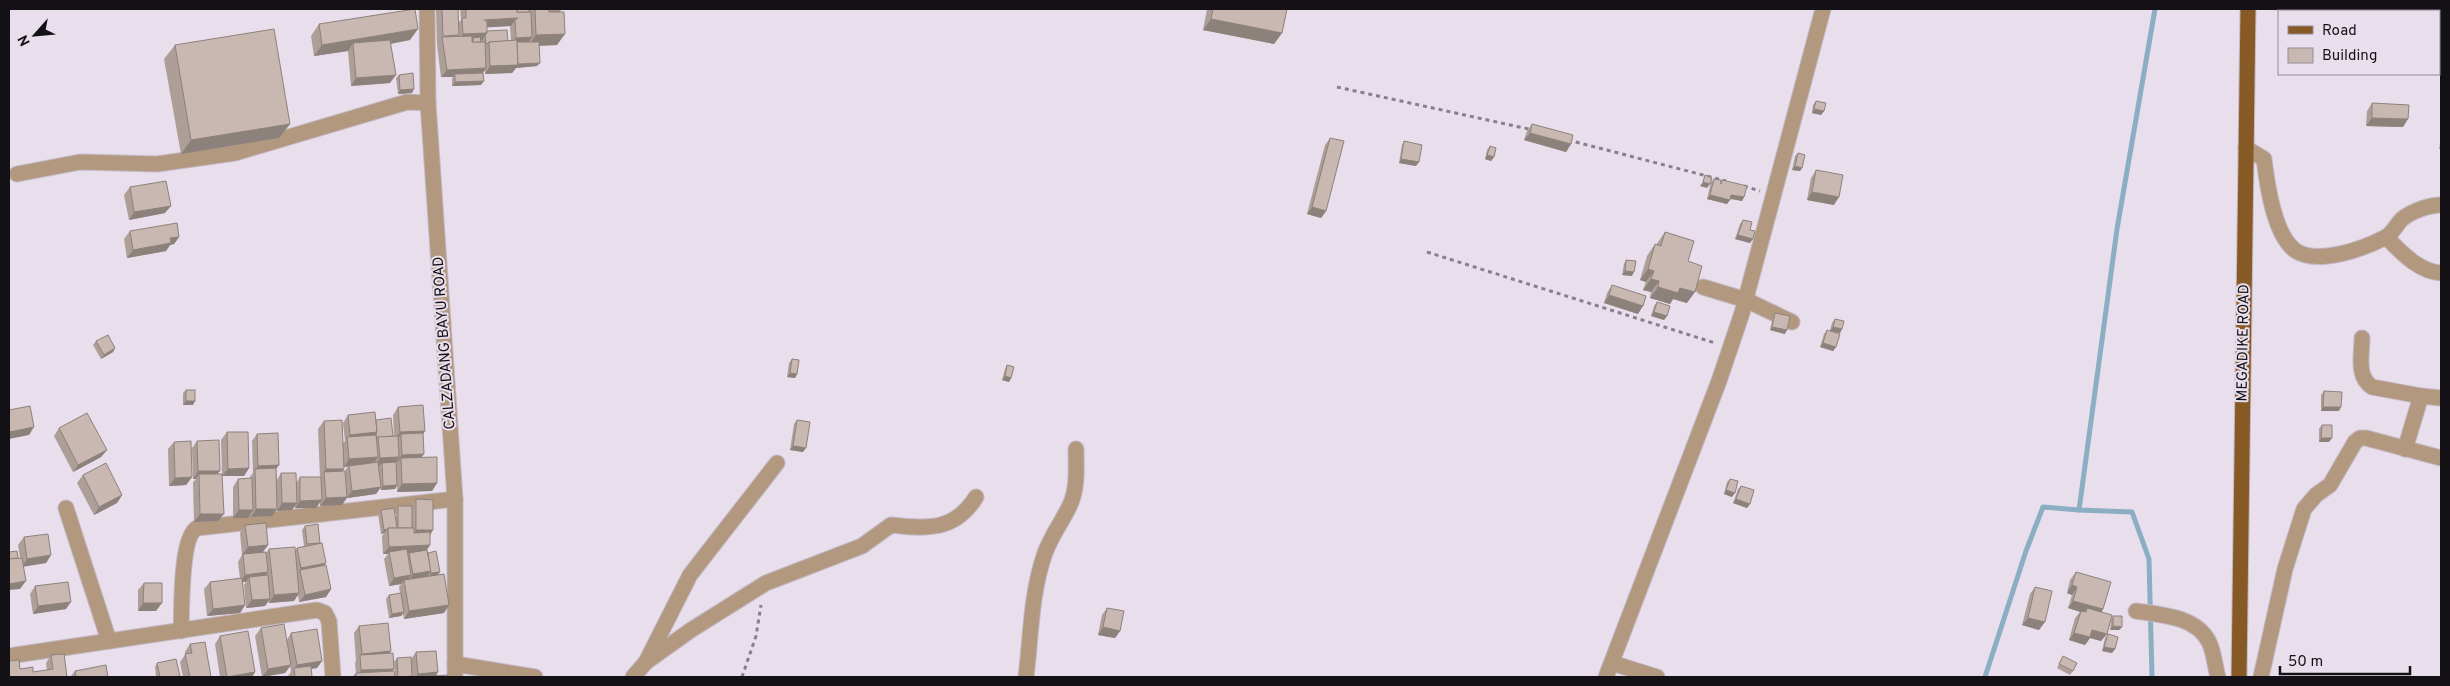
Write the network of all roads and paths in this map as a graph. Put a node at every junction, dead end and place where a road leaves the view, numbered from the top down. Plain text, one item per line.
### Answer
1 (426, 9) edge
2 (1823, 9) edge
3 (2248, 9) edge
4 (1337, 87) dead end
5 (428, 103) junction
6 (1538, 131) edge
7 (1563, 138) edge
8 (2246, 148) junction
9 (17, 174) dead end
10 (1729, 182) edge
11 (1738, 184) edge
12 (1772, 194) junction
13 (2441, 205) edge
14 (2386, 238) junction
15 (1426, 252) dead end
16 (2441, 273) edge
17 (1704, 286) dead end
18 (1746, 300) junction
19 (1792, 322) edge
20 (2362, 338) dead end
21 (1730, 348) junction
22 (2421, 396) junction
23 (2441, 398) edge
24 (1076, 449) dead end
25 (2405, 449) junction
26 (2441, 458) edge
27 (777, 463) dead end
28 (976, 497) dead end
29 (455, 499) junction
30 (66, 508) dead end
31 (766, 583) junction
32 (2140, 612) dead end
33 (181, 630) junction
34 (109, 641) junction
35 (9, 656) edge
36 (646, 662) junction
37 (1612, 663) junction
38 (455, 671) edge
39 (333, 677) edge
40 (535, 677) edge
41 (633, 677) edge
42 (742, 677) edge
43 (1026, 677) edge
44 (1606, 677) edge
45 (1658, 677) edge
46 (2218, 677) edge
47 (2239, 677) edge
48 (2261, 677) edge

1 - 5 street, CALZADANG BAYU ROAD
2 - 12 street
3 - 8 main road, MEGADIKE ROAD
4 - 6 path
5 - 9 street
5 - 29 street, CALZADANG BAYU ROAD
7 - 10 path
8 - 14 street
8 - 47 main road, MEGADIKE ROAD
11 - 12 path
12 - 18 street
13 - 14 street
14 - 16 street
15 - 21 path
17 - 18 street
18 - 19 street
18 - 21 street
20 - 22 street
21 - 37 street
22 - 23 street
22 - 25 street
24 - 43 street
25 - 26 street
25 - 48 street
27 - 36 street
28 - 31 street
29 - 33 street
29 - 38 street, CALZADANG BAYU ROAD
30 - 34 street
31 - 36 street
31 - 42 path
32 - 46 street
33 - 34 street
33 - 39 street
34 - 35 street
36 - 41 street
37 - 44 street
37 - 45 street
38 - 40 street

